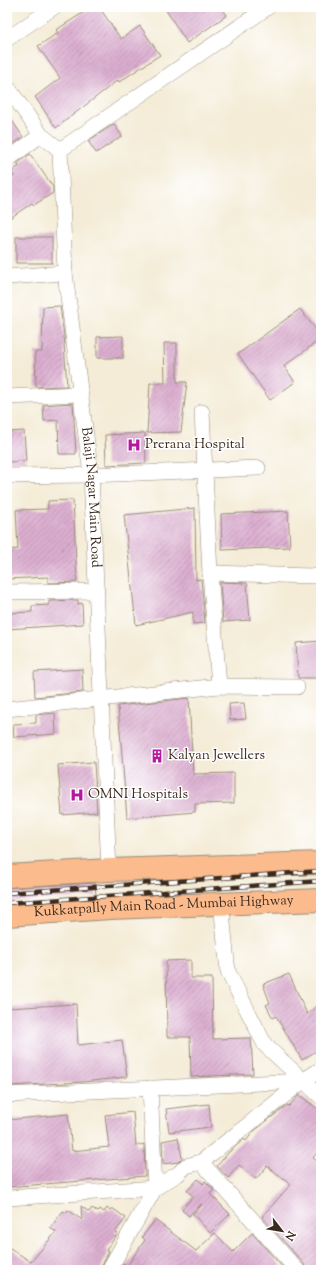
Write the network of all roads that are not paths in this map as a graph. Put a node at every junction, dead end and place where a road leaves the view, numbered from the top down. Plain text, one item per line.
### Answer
1 (54, 7) edge
2 (265, 8) edge
3 (7, 39) edge
4 (7, 86) edge
5 (41, 135) junction
6 (60, 150) junction
7 (7, 160) edge
8 (65, 273) junction
9 (7, 277) edge
10 (80, 394) junction
11 (7, 397) edge
12 (202, 412) dead end
13 (258, 468) dead end
14 (205, 471) junction
15 (91, 475) junction
16 (7, 476) edge
17 (210, 573) junction
18 (313, 576) dead end
19 (97, 591) junction
20 (7, 592) edge
21 (219, 686) junction
22 (297, 687) dead end
23 (100, 700) junction
24 (7, 709) edge
25 (321, 863) edge
26 (109, 870) junction
27 (7, 876) edge
28 (321, 900) edge
29 (221, 903) junction
30 (7, 915) edge
31 (321, 1069) edge
32 (304, 1081) junction
33 (150, 1088) junction
34 (7, 1096) edge
35 (321, 1097) edge
36 (201, 1162) junction
37 (155, 1188) junction
38 (7, 1198) edge
39 (108, 1270) edge
40 (298, 1270) edge

1 - 3 street
2 - 6 street
4 - 5 street
5 - 6 street
5 - 7 street
6 - 8 street, Balaji Nagar Main Road
8 - 9 street
8 - 10 street, Balaji Nagar Main Road
10 - 11 street
10 - 15 street, Balaji Nagar Main Road
12 - 14 street
13 - 14 street
14 - 15 street
14 - 17 street
15 - 16 street
15 - 19 street, Balaji Nagar Main Road
17 - 18 street
17 - 21 street
19 - 20 street
19 - 23 street, Balaji Nagar Main Road
21 - 22 street
21 - 23 street
23 - 24 street
23 - 26 street, Balaji Nagar Main Road
25 - 26 highway
26 - 27 highway
28 - 29 highway, Kukkatpally Main Road - Mumbai Highway
29 - 30 highway, Kukkatpally Main Road - Mumbai Highway
29 - 32 street
31 - 32 street
32 - 33 street
32 - 35 street
32 - 36 street
33 - 34 street
33 - 37 street
36 - 37 street
36 - 40 street
37 - 38 street
37 - 39 street

